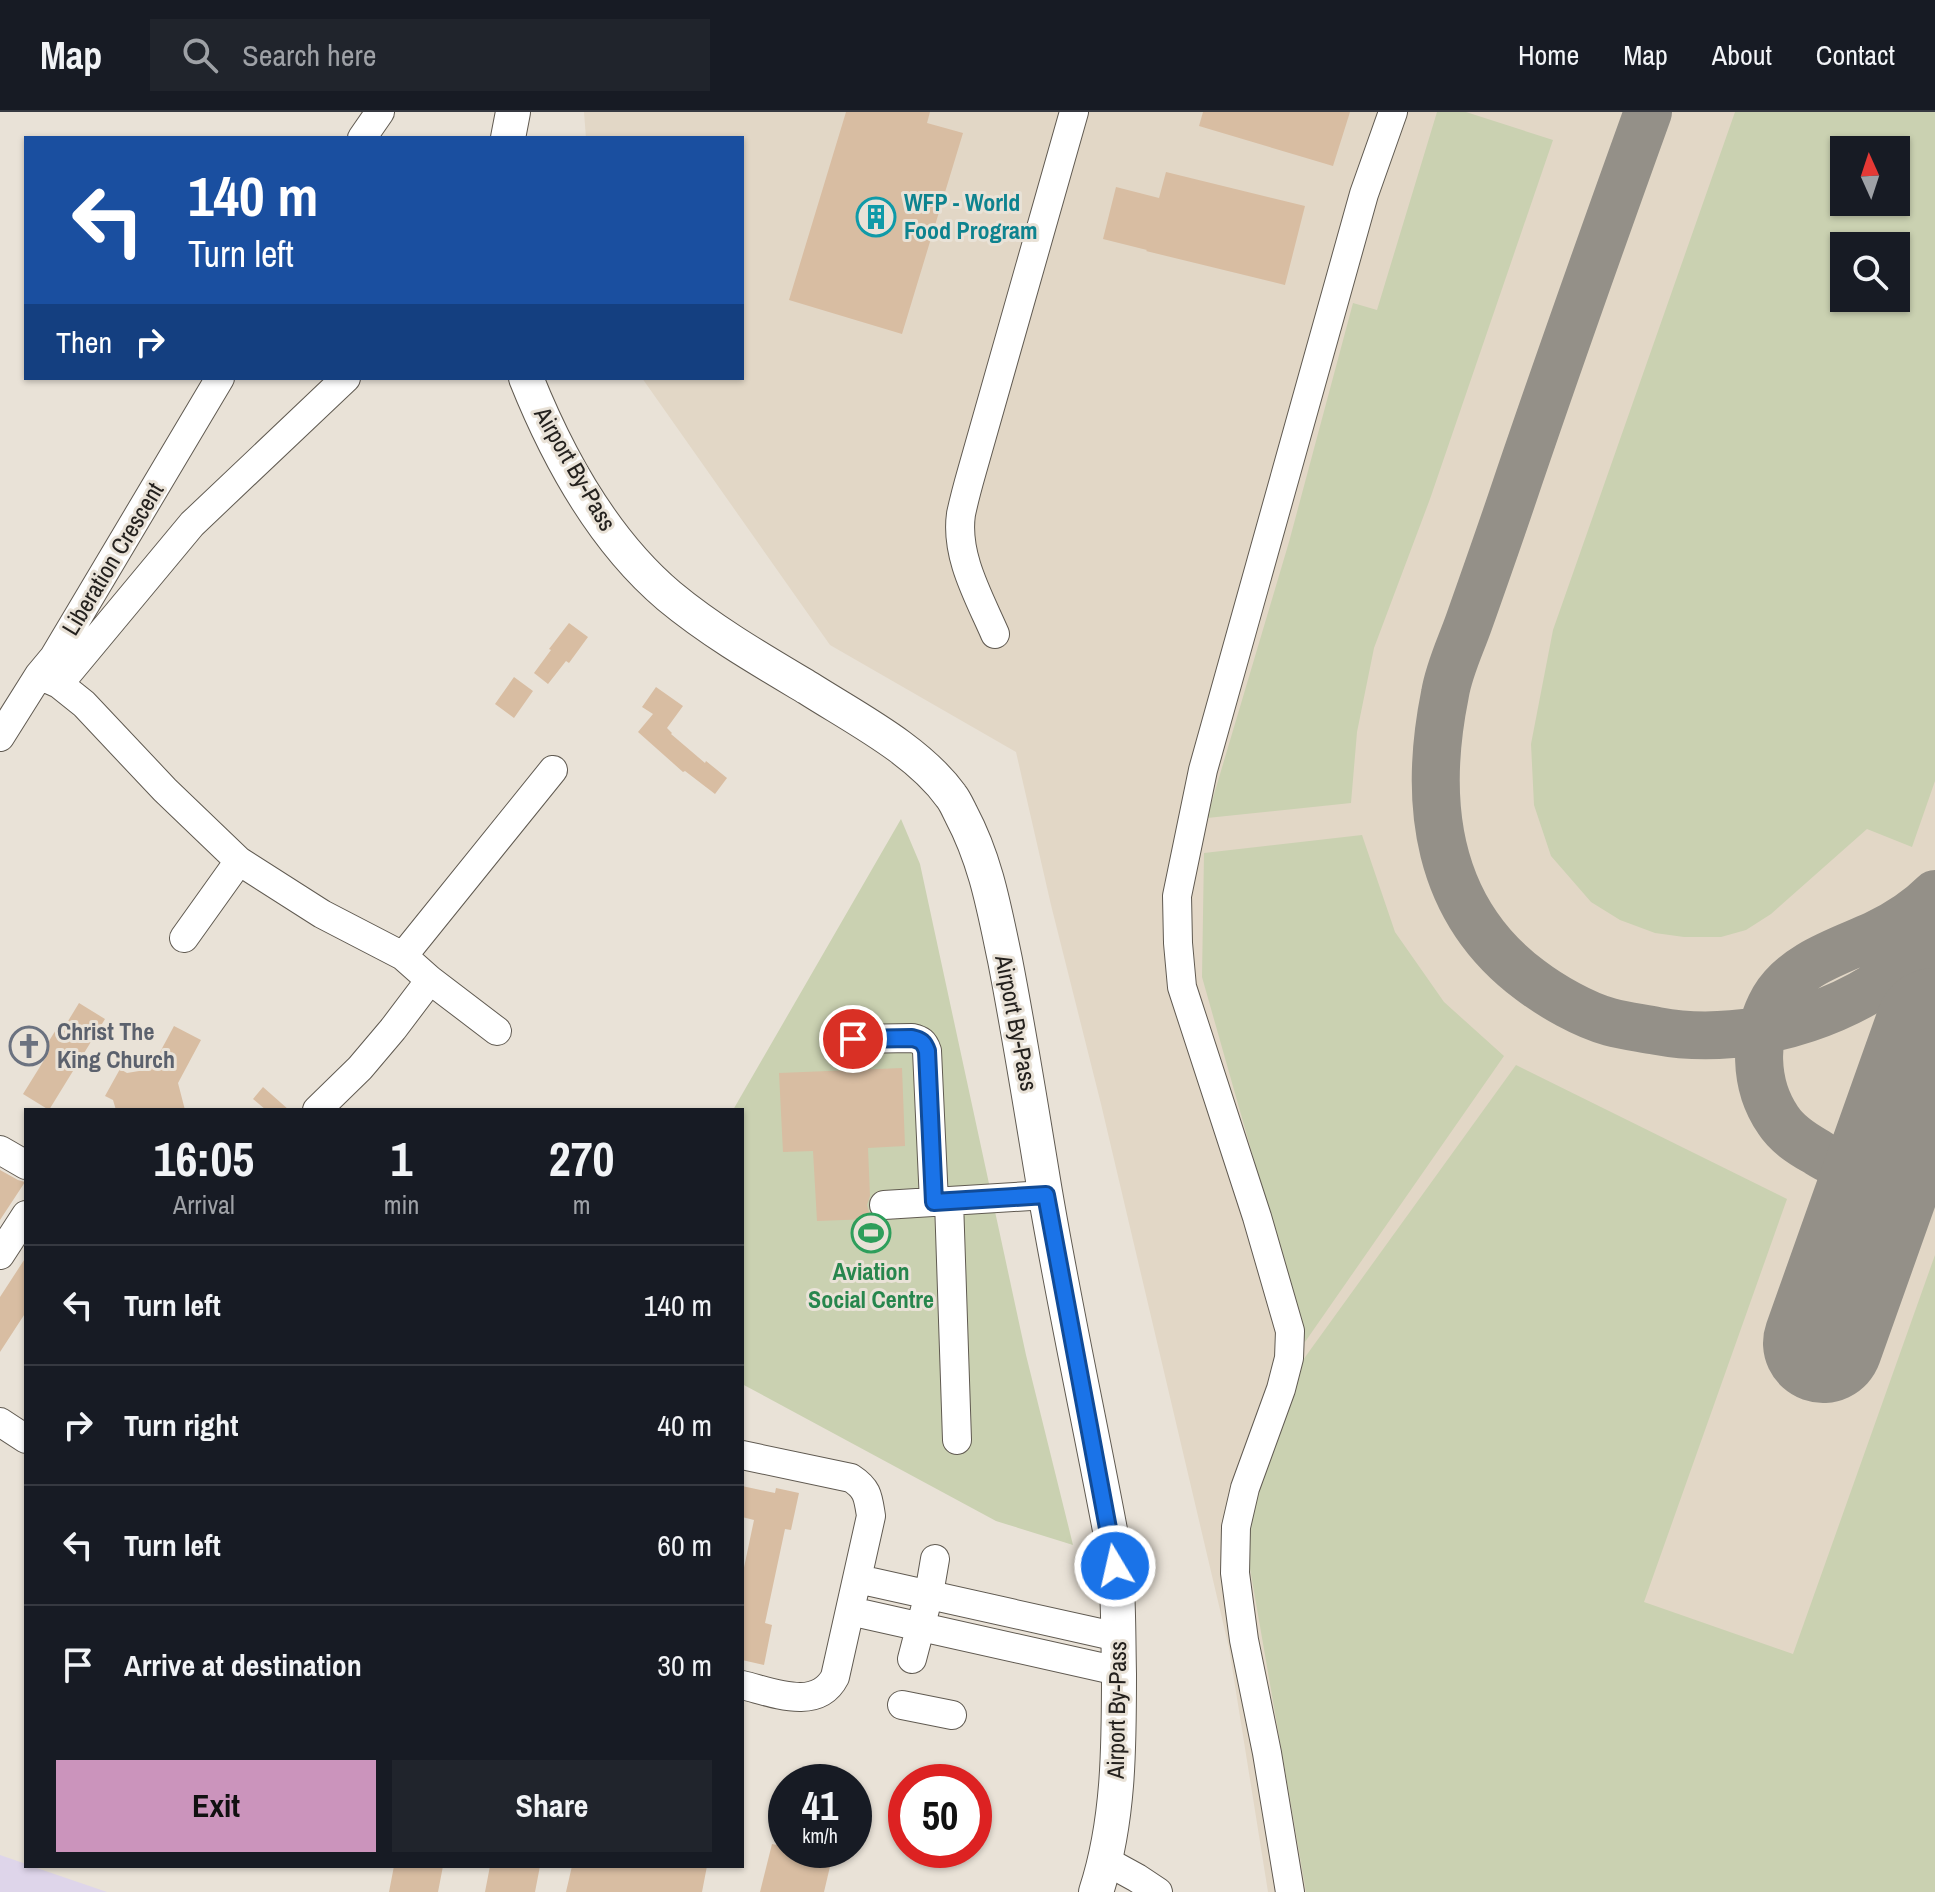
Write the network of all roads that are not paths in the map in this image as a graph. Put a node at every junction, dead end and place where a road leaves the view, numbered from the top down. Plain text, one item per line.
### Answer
1 (380, 112) edge
2 (513, 112) edge
3 (1074, 112) edge
4 (1393, 112) edge
5 (363, 136) edge
6 (508, 136) edge
7 (219, 380) edge
8 (344, 380) edge
9 (527, 380) edge
10 (995, 634) dead end
11 (49, 680) junction
12 (0, 737) edge
13 (553, 770) dead end
14 (239, 861) junction
15 (184, 938) dead end
16 (403, 956) junction
17 (430, 980) junction
18 (497, 1031) dead end
19 (853, 1039) dead end
20 (319, 1108) edge
21 (0, 1150) edge
22 (24, 1164) edge
23 (1046, 1195) junction
24 (941, 1202) junction
25 (884, 1205) dead end
26 (24, 1218) edge
27 (0, 1255) edge
28 (0, 1422) edge
29 (24, 1438) edge
30 (957, 1440) dead end
31 (744, 1455) edge
32 (935, 1559) dead end
33 (858, 1579) junction
34 (929, 1594) junction
35 (850, 1611) junction
36 (1017, 1615) junction
37 (921, 1627) junction
38 (1118, 1637) junction
39 (1009, 1647) junction
40 (912, 1659) dead end
41 (1118, 1671) junction
42 (744, 1685) edge
43 (902, 1705) dead end
44 (952, 1715) dead end
45 (1105, 1882) edge
46 (1158, 1892) edge
47 (1290, 1892) edge

1 - 5 street
2 - 6 main road
3 - 10 street
4 - 47 street
7 - 11 street, Liberation Crescent
8 - 11 street
9 - 23 main road, Airport By-Pass
11 - 12 street, Liberation Crescent
11 - 14 street
13 - 16 street
14 - 15 street
14 - 16 street
16 - 17 street
17 - 18 street
17 - 20 street
19 - 24 street
21 - 22 street
23 - 24 street
23 - 38 main road, Airport By-Pass
24 - 25 street
24 - 30 street
26 - 27 street
28 - 29 street
31 - 33 street
32 - 34 street
33 - 34 street
33 - 35 street
34 - 36 street
34 - 37 street
35 - 37 street
35 - 42 street
36 - 38 street
36 - 39 street
37 - 39 street
37 - 40 street
38 - 41 main road, Airport By-Pass
39 - 41 street
41 - 45 main road, Airport By-Pass
43 - 44 street
45 - 46 street

